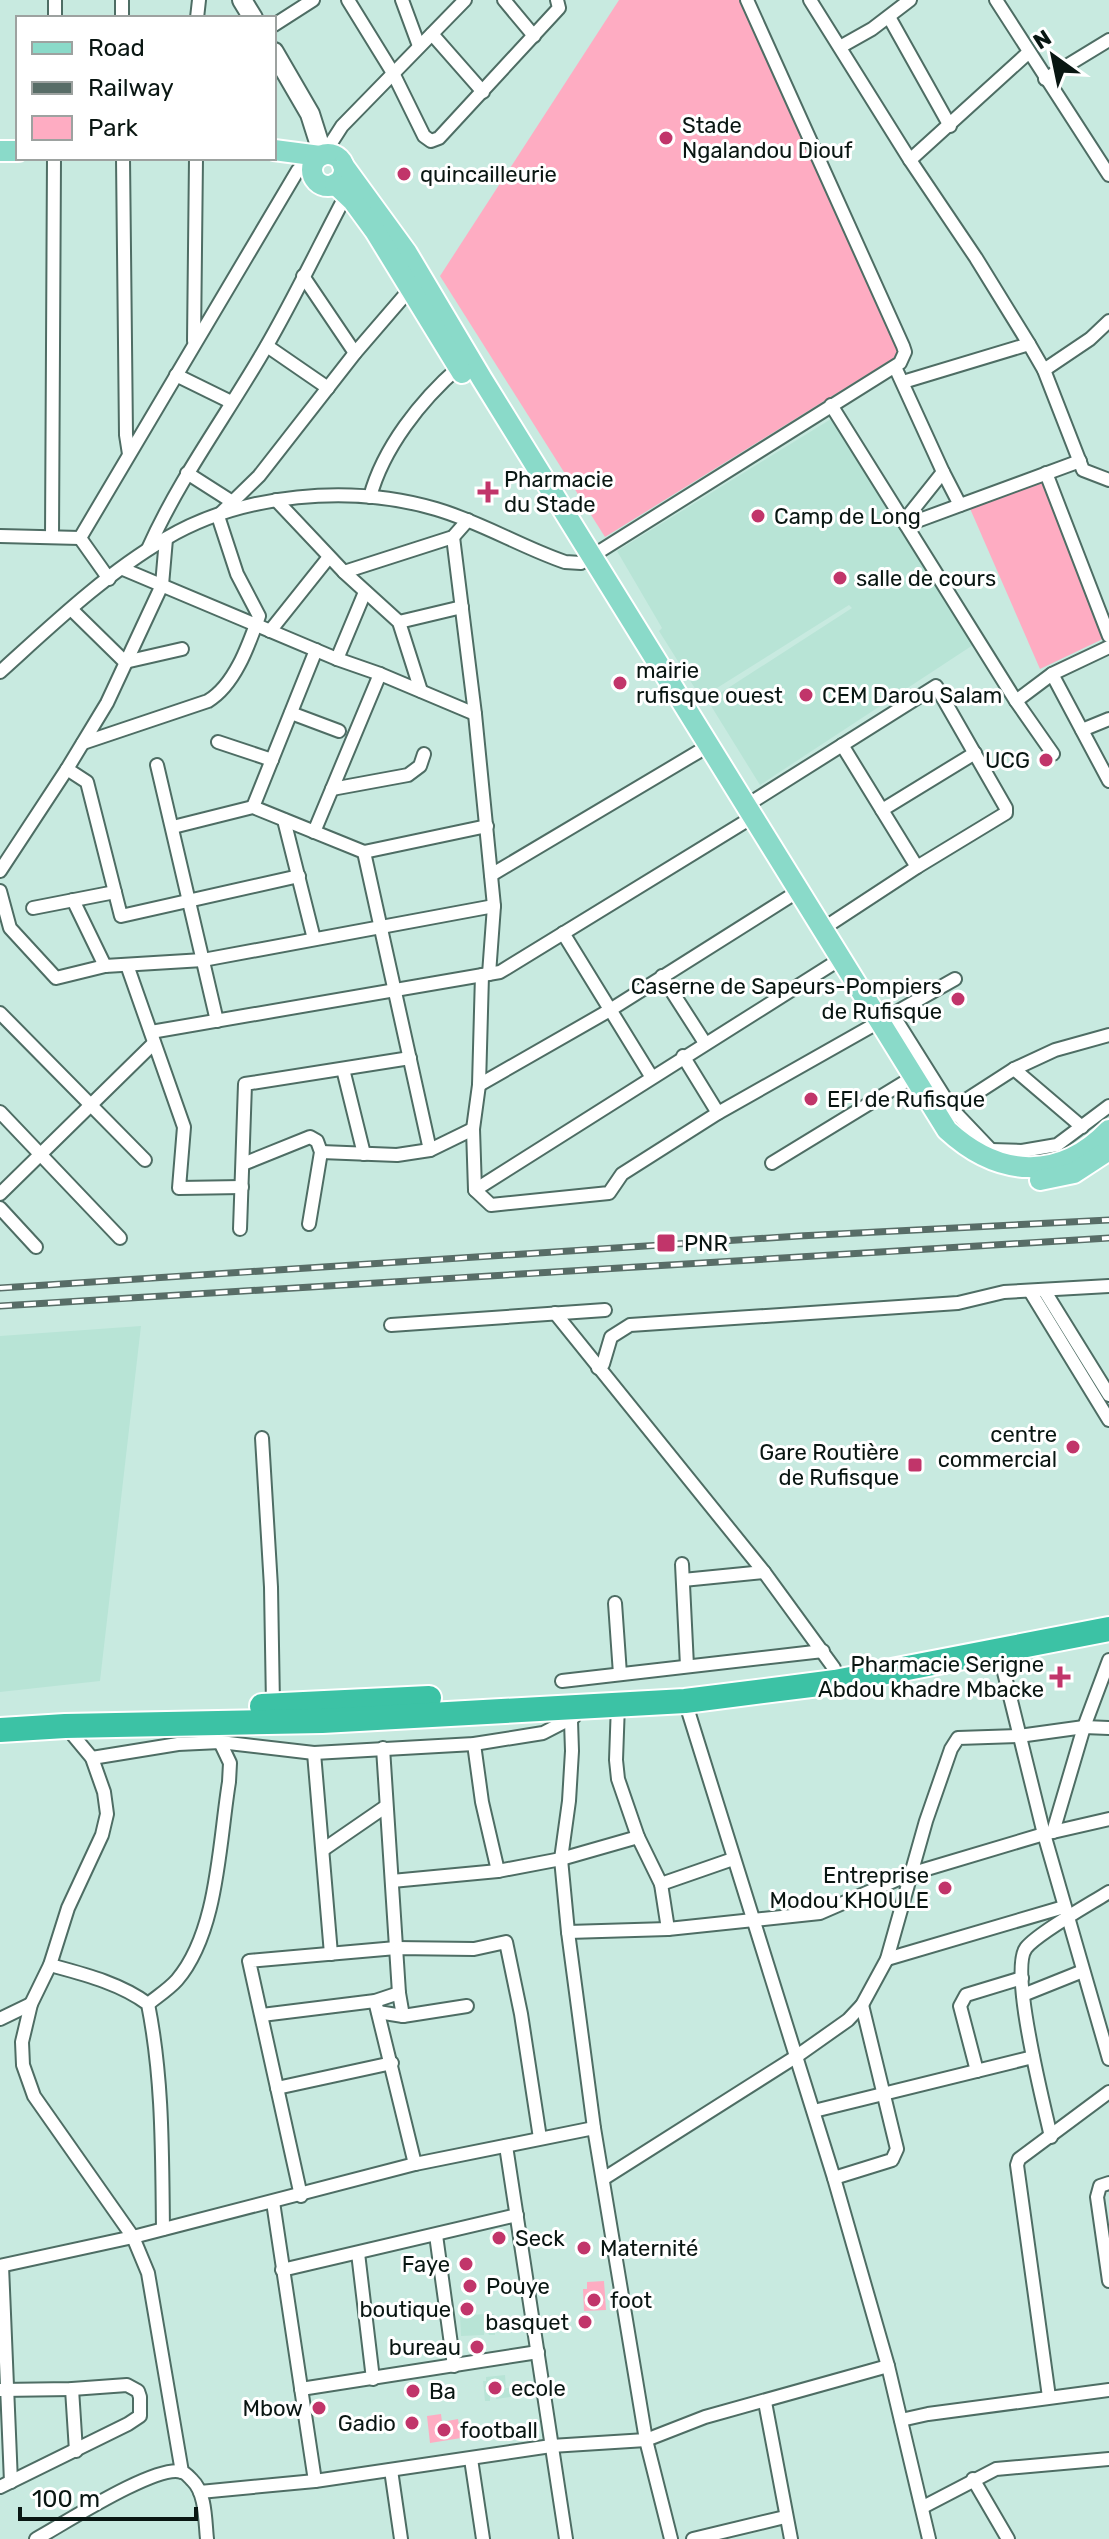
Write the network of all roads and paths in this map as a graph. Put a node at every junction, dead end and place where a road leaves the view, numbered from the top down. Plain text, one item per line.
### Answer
1 (313, 0) edge
2 (348, 0) edge
3 (402, 0) edge
4 (465, 0) edge
5 (504, 0) edge
6 (557, 0) edge
7 (747, 0) edge
8 (810, 0) edge
9 (910, 0) edge
10 (996, 0) edge
11 (889, 17) junction
12 (276, 24) edge
13 (432, 34) junction
14 (534, 36) junction
15 (1109, 40) edge
16 (419, 46) junction
17 (840, 47) junction
18 (1029, 52) junction
19 (276, 55) edge
20 (393, 73) junction
21 (1045, 79) junction
22 (483, 92) junction
23 (950, 126) junction
24 (276, 150) edge
25 (330, 157) junction
26 (276, 159) edge
27 (54, 160) edge
28 (123, 160) edge
29 (196, 160) edge
30 (910, 160) junction
31 (306, 173) junction
32 (1109, 175) edge
33 (341, 189) junction
34 (303, 276) junction
35 (411, 288) junction
36 (1109, 321) edge
37 (1029, 344) junction
38 (194, 345) junction
39 (267, 346) junction
40 (355, 353) junction
41 (459, 367) junction
42 (895, 367) junction
43 (1044, 370) junction
44 (176, 375) junction
45 (903, 382) junction
46 (328, 388) junction
47 (231, 402) junction
48 (831, 405) junction
49 (129, 454) junction
50 (1080, 461) junction
51 (943, 472) junction
52 (187, 473) junction
53 (1046, 473) junction
54 (1109, 480) edge
55 (370, 497) junction
56 (276, 500) junction
57 (234, 503) junction
58 (960, 505) junction
59 (218, 516) junction
60 (468, 520) junction
61 (905, 523) junction
62 (0, 536) edge
63 (52, 537) junction
64 (453, 537) junction
65 (80, 538) junction
66 (166, 539) junction
67 (147, 552) junction
68 (329, 557) junction
69 (586, 559) junction
70 (123, 569) junction
71 (344, 572) junction
72 (109, 579) junction
73 (162, 585) junction
74 (365, 592) junction
75 (1103, 605) edge
76 (462, 607) junction
77 (72, 610) junction
78 (399, 622) junction
79 (256, 625) junction
80 (270, 631) junction
81 (1109, 636) edge
82 (1109, 647) edge
83 (182, 649) dead end
84 (316, 650) junction
85 (337, 659) junction
86 (125, 662) junction
87 (0, 672) edge
88 (380, 674) junction
89 (1052, 674) junction
90 (421, 691) junction
91 (1016, 701) junction
92 (291, 713) junction
93 (475, 714) junction
94 (1109, 719) edge
95 (1082, 730) junction
96 (339, 731) dead end
97 (218, 742) dead end
98 (83, 743) junction
99 (842, 745) junction
100 (698, 752) junction
101 (975, 753) junction
102 (424, 754) dead end
103 (1053, 754) dead end
104 (272, 760) junction
105 (157, 765) dead end
106 (67, 769) junction
107 (1109, 781) edge
108 (332, 789) junction
109 (253, 807) junction
110 (882, 810) junction
111 (745, 814) junction
112 (284, 820) junction
113 (487, 826) junction
114 (173, 827) junction
115 (314, 832) junction
116 (364, 852) junction
117 (917, 867) junction
118 (0, 871) edge
119 (491, 875) junction
120 (299, 876) junction
121 (0, 891) edge
122 (115, 892) junction
123 (789, 897) junction
124 (73, 900) junction
125 (189, 900) junction
126 (494, 906) junction
127 (33, 908) dead end
128 (380, 926) junction
129 (824, 928) junction
130 (563, 933) junction
131 (314, 939) junction
132 (203, 960) junction
133 (127, 965) junction
134 (831, 965) junction
135 (105, 966) junction
136 (485, 974) junction
137 (662, 976) junction
138 (955, 979) dead end
139 (395, 990) junction
140 (610, 1010) junction
141 (0, 1013) edge
142 (217, 1021) junction
143 (881, 1022) junction
144 (1109, 1035) edge
145 (152, 1037) junction
146 (705, 1043) junction
147 (683, 1056) junction
148 (410, 1058) junction
149 (343, 1069) junction
150 (1014, 1069) junction
151 (651, 1076) junction
152 (903, 1083) junction
153 (479, 1085) junction
154 (91, 1105) junction
155 (1109, 1106) edge
156 (952, 1109) junction
157 (0, 1112) edge
158 (718, 1113) junction
159 (1082, 1127) junction
160 (473, 1129) junction
161 (1109, 1130) edge
162 (430, 1150) junction
163 (1109, 1150) edge
164 (321, 1152) junction
165 (364, 1154) junction
166 (40, 1155) junction
167 (993, 1156) junction
168 (145, 1160) dead end
169 (772, 1163) dead end
170 (243, 1164) junction
171 (242, 1187) junction
172 (475, 1190) junction
173 (0, 1194) edge
174 (0, 1208) edge
175 (309, 1224) dead end
176 (240, 1229) dead end
177 (120, 1238) dead end
178 (36, 1247) dead end
179 (1109, 1286) edge
180 (1044, 1290) junction
181 (1030, 1291) junction
182 (605, 1310) dead end
183 (555, 1313) junction
184 (391, 1325) dead end
185 (598, 1368) junction
186 (1109, 1395) edge
187 (1109, 1420) edge
188 (262, 1438) dead end
189 (682, 1564) dead end
190 (764, 1572) junction
191 (683, 1580) junction
192 (615, 1603) dead end
193 (1109, 1614) edge
194 (1109, 1629) edge
195 (999, 1652) junction
196 (828, 1659) junction
197 (1109, 1660) edge
198 (687, 1666) junction
199 (620, 1674) junction
200 (562, 1681) dead end
201 (685, 1701) junction
202 (618, 1704) junction
203 (273, 1705) junction
204 (578, 1713) junction
205 (0, 1716) edge
206 (65, 1726) junction
207 (1084, 1727) junction
208 (1109, 1728) edge
209 (0, 1730) edge
210 (1019, 1736) junction
211 (220, 1742) junction
212 (474, 1744) junction
213 (383, 1748) junction
214 (314, 1753) junction
215 (92, 1758) junction
216 (385, 1807) junction
217 (1109, 1819) edge
218 (1048, 1833) junction
219 (638, 1837) junction
220 (324, 1849) junction
221 (561, 1859) junction
222 (733, 1859) junction
223 (498, 1871) junction
224 (910, 1874) junction
225 (392, 1881) junction
226 (661, 1884) junction
227 (1109, 1892) edge
228 (1066, 1913) junction
229 (753, 1920) junction
230 (668, 1929) junction
231 (568, 1932) junction
232 (396, 1948) junction
233 (331, 1954) junction
234 (887, 1959) junction
235 (50, 1965) junction
236 (1083, 1971) junction
237 (1022, 1978) junction
238 (399, 1993) junction
239 (1023, 1995) junction
240 (31, 2004) junction
241 (148, 2004) junction
242 (862, 2005) junction
243 (376, 2006) junction
244 (467, 2006) dead end
245 (262, 2015) junction
246 (403, 2016) junction
247 (0, 2019) edge
248 (797, 2056) junction
249 (1033, 2057) junction
250 (1109, 2059) edge
251 (392, 2063) junction
252 (977, 2071) junction
253 (277, 2088) junction
254 (1109, 2092) edge
255 (884, 2093) junction
256 (814, 2111) junction
257 (594, 2128) junction
258 (1051, 2137) junction
259 (540, 2138) junction
260 (506, 2146) junction
261 (415, 2164) junction
262 (834, 2178) junction
263 (603, 2179) junction
264 (1109, 2183) edge
265 (301, 2196) junction
266 (273, 2202) junction
267 (517, 2215) junction
268 (163, 2229) junction
269 (436, 2235) junction
270 (133, 2237) junction
271 (358, 2253) junction
272 (1, 2266) edge
273 (282, 2270) junction
274 (1109, 2281) edge
275 (538, 2352) junction
276 (454, 2366) junction
277 (888, 2366) junction
278 (373, 2379) junction
279 (3, 2389) edge
280 (72, 2389) junction
281 (301, 2389) junction
282 (1109, 2390) edge
283 (1049, 2397) junction
284 (765, 2402) junction
285 (901, 2420) junction
286 (646, 2440) junction
287 (551, 2446) junction
288 (76, 2451) junction
289 (471, 2459) junction
290 (1109, 2459) edge
291 (391, 2470) junction
292 (182, 2472) junction
293 (973, 2479) junction
294 (315, 2481) junction
295 (6, 2484) edge
296 (200, 2492) junction
297 (923, 2507) junction
298 (785, 2517) junction
299 (36, 2539) edge
300 (207, 2539) edge
301 (401, 2539) edge
302 (483, 2539) edge
303 (566, 2539) edge
304 (671, 2539) edge
305 (693, 2539) edge
306 (791, 2539) edge
307 (929, 2539) edge
308 (1008, 2539) edge

1 - 12 street
2 - 20 street
3 - 16 street
4 - 13 street
5 - 14 street
6 - 14 street
7 - 42 street
8 - 17 street
9 - 11 street
10 - 18 street
11 - 17 street
11 - 23 street
13 - 16 street
13 - 22 street
14 - 22 street
15 - 21 street
16 - 20 street
17 - 30 street
18 - 21 street
18 - 23 street
19 - 25 street
20 - 22 street
20 - 25 street
21 - 32 street
23 - 30 street
24 - 25 main road
25 - 31 main road
25 - 33 main road
25 - 69 main road
26 - 31 main road
27 - 63 street
28 - 49 street
29 - 38 street
30 - 37 street
31 - 33 main road
31 - 38 street
33 - 34 street
33 - 35 main road
34 - 39 street
34 - 40 street
35 - 40 street
35 - 41 main road
36 - 43 street
37 - 43 street
37 - 45 street
38 - 44 street
39 - 46 street
39 - 47 street
40 - 46 street
41 - 55 street
41 - 69 main road
42 - 45 street
42 - 48 street
43 - 50 street
44 - 47 street
44 - 49 street
45 - 51 street
46 - 57 street
47 - 52 street
48 - 61 street
48 - 69 street
49 - 65 street
50 - 53 street
50 - 54 street
51 - 58 street
51 - 61 street
52 - 57 street
52 - 67 street
53 - 58 street
53 - 75 street
55 - 56 street
55 - 60 street
56 - 59 street
56 - 68 street
57 - 59 street
58 - 61 street
59 - 66 street
59 - 79 street
60 - 64 street
60 - 69 street
61 - 91 street
62 - 63 street
63 - 65 street
64 - 71 street
64 - 76 street
65 - 72 street
66 - 67 street
66 - 73 street
67 - 70 street
68 - 71 street
68 - 80 street
69 - 100 main road
69 - 111 main road
70 - 72 street
70 - 73 street
71 - 74 street
72 - 77 street
73 - 79 street
73 - 86 street
74 - 78 street
74 - 85 street
75 - 81 street
76 - 78 street
76 - 93 street
77 - 86 street
77 - 87 street
78 - 90 street
79 - 80 street
79 - 98 street
80 - 84 street
82 - 89 street
83 - 86 street
84 - 85 street
84 - 92 street
85 - 88 street
86 - 98 street
88 - 90 street
88 - 108 street
89 - 91 street
89 - 95 street
90 - 93 street
91 - 103 street
92 - 96 street
92 - 104 street
93 - 113 street
94 - 95 street
95 - 107 street
97 - 104 street
98 - 106 street
99 - 101 street
99 - 110 street
99 - 111 street
100 - 111 main road
100 - 119 street
101 - 110 street
101 - 117 street
102 - 108 street
104 - 109 street
105 - 114 street
106 - 118 street
106 - 122 street
108 - 115 street
109 - 112 street
109 - 114 street
110 - 117 street
111 - 123 main road
111 - 129 main road
111 - 130 street
112 - 115 street
112 - 120 street
113 - 116 street
113 - 119 street
114 - 125 street
115 - 116 street
116 - 128 street
117 - 129 street
119 - 126 street
120 - 125 street
120 - 131 street
121 - 135 street
122 - 124 street
122 - 125 street
123 - 134 main road
123 - 137 street
124 - 127 street
124 - 135 street
125 - 132 street
126 - 128 street
126 - 136 street
128 - 131 street
128 - 139 street
129 - 143 main road
130 - 136 street
130 - 140 street
131 - 132 street
132 - 133 street
132 - 142 street
133 - 135 street
133 - 145 street
134 - 143 main road
134 - 146 street
136 - 139 street
136 - 153 street
137 - 140 street
137 - 146 street
138 - 143 street
139 - 142 street
139 - 148 street
140 - 151 street
140 - 153 street
141 - 154 street
142 - 145 street
143 - 152 main road
143 - 156 street
143 - 158 street
143 - 167 main road
144 - 150 street
145 - 154 street
145 - 171 street
146 - 147 street
147 - 151 street
147 - 158 street
148 - 149 street
148 - 162 street
149 - 165 street
149 - 170 street
150 - 156 street
150 - 159 street
151 - 172 street
152 - 163 main road
152 - 169 street
153 - 160 street
154 - 166 street
154 - 168 street
155 - 159 street
156 - 167 street
157 - 166 street
158 - 172 street
159 - 167 street
160 - 162 street
160 - 172 street
161 - 167 main road
162 - 165 street
164 - 165 street
164 - 170 street
164 - 175 street
166 - 173 street
166 - 177 street
170 - 171 street
171 - 176 street
174 - 178 street
179 - 180 street
180 - 181 street
180 - 186 street
181 - 185 street
181 - 187 street
182 - 183 street
183 - 184 street
183 - 185 street
185 - 190 street
188 - 203 street
189 - 191 street
190 - 191 street
190 - 196 street
191 - 198 street
192 - 199 street
193 - 196 highway
194 - 195 highway
195 - 201 highway
195 - 210 street
196 - 198 street
196 - 203 highway
197 - 207 street
198 - 199 street
199 - 200 street
201 - 202 highway
201 - 222 street
202 - 204 highway
202 - 219 street
203 - 205 highway
204 - 206 highway
204 - 212 street
204 - 221 street
206 - 209 highway
206 - 215 street
207 - 208 street
207 - 210 street
207 - 218 street
210 - 218 street
210 - 224 street
211 - 214 street
211 - 215 street
211 - 241 street
212 - 213 street
212 - 223 street
213 - 214 street
213 - 216 street
214 - 220 street
215 - 235 street
216 - 220 street
216 - 225 street
217 - 218 street
218 - 224 street
218 - 228 street
219 - 221 street
219 - 226 street
220 - 233 street
221 - 223 street
221 - 231 street
222 - 226 street
222 - 229 street
223 - 225 street
224 - 229 street
224 - 234 street
225 - 232 street
226 - 230 street
227 - 228 street
228 - 234 street
228 - 236 street
228 - 237 street
229 - 230 street
229 - 248 street
230 - 231 street
231 - 257 street
232 - 233 street
232 - 238 street
232 - 259 street
233 - 245 street
234 - 242 street
235 - 240 street
235 - 241 street
236 - 239 street
236 - 250 street
237 - 239 street
237 - 252 street
238 - 243 street
238 - 246 street
239 - 249 street
240 - 247 street
240 - 270 street
241 - 268 street
242 - 248 street
242 - 255 street
243 - 245 street
243 - 246 street
243 - 251 street
244 - 246 street
245 - 253 street
248 - 256 street
248 - 263 street
249 - 252 street
249 - 258 street
251 - 253 street
251 - 261 street
252 - 255 street
253 - 265 street
254 - 258 street
255 - 256 street
255 - 262 street
256 - 262 street
257 - 259 street
257 - 263 street
258 - 283 street
259 - 260 street
260 - 261 street
260 - 267 street
261 - 265 street
262 - 277 street
263 - 286 street
264 - 274 street
265 - 266 street
266 - 268 street
266 - 273 street
267 - 269 street
267 - 275 street
268 - 270 street
269 - 271 street
269 - 276 street
270 - 272 street
270 - 292 street
271 - 273 street
271 - 278 street
272 - 279 street
273 - 281 street
275 - 276 street
275 - 287 street
276 - 278 street
277 - 284 street
277 - 285 street
278 - 281 street
279 - 280 street
279 - 295 street
280 - 288 street
280 - 288 street
281 - 294 street
282 - 283 street
283 - 285 street
284 - 286 street
284 - 298 street
285 - 297 street
286 - 287 street
286 - 304 street
287 - 289 street
287 - 303 street
288 - 295 street
289 - 291 street
289 - 302 street
290 - 293 street
291 - 294 street
291 - 301 street
292 - 296 street
292 - 299 street
293 - 297 street
293 - 308 street
294 - 296 street
296 - 300 street
297 - 307 street
298 - 305 street
298 - 306 street

